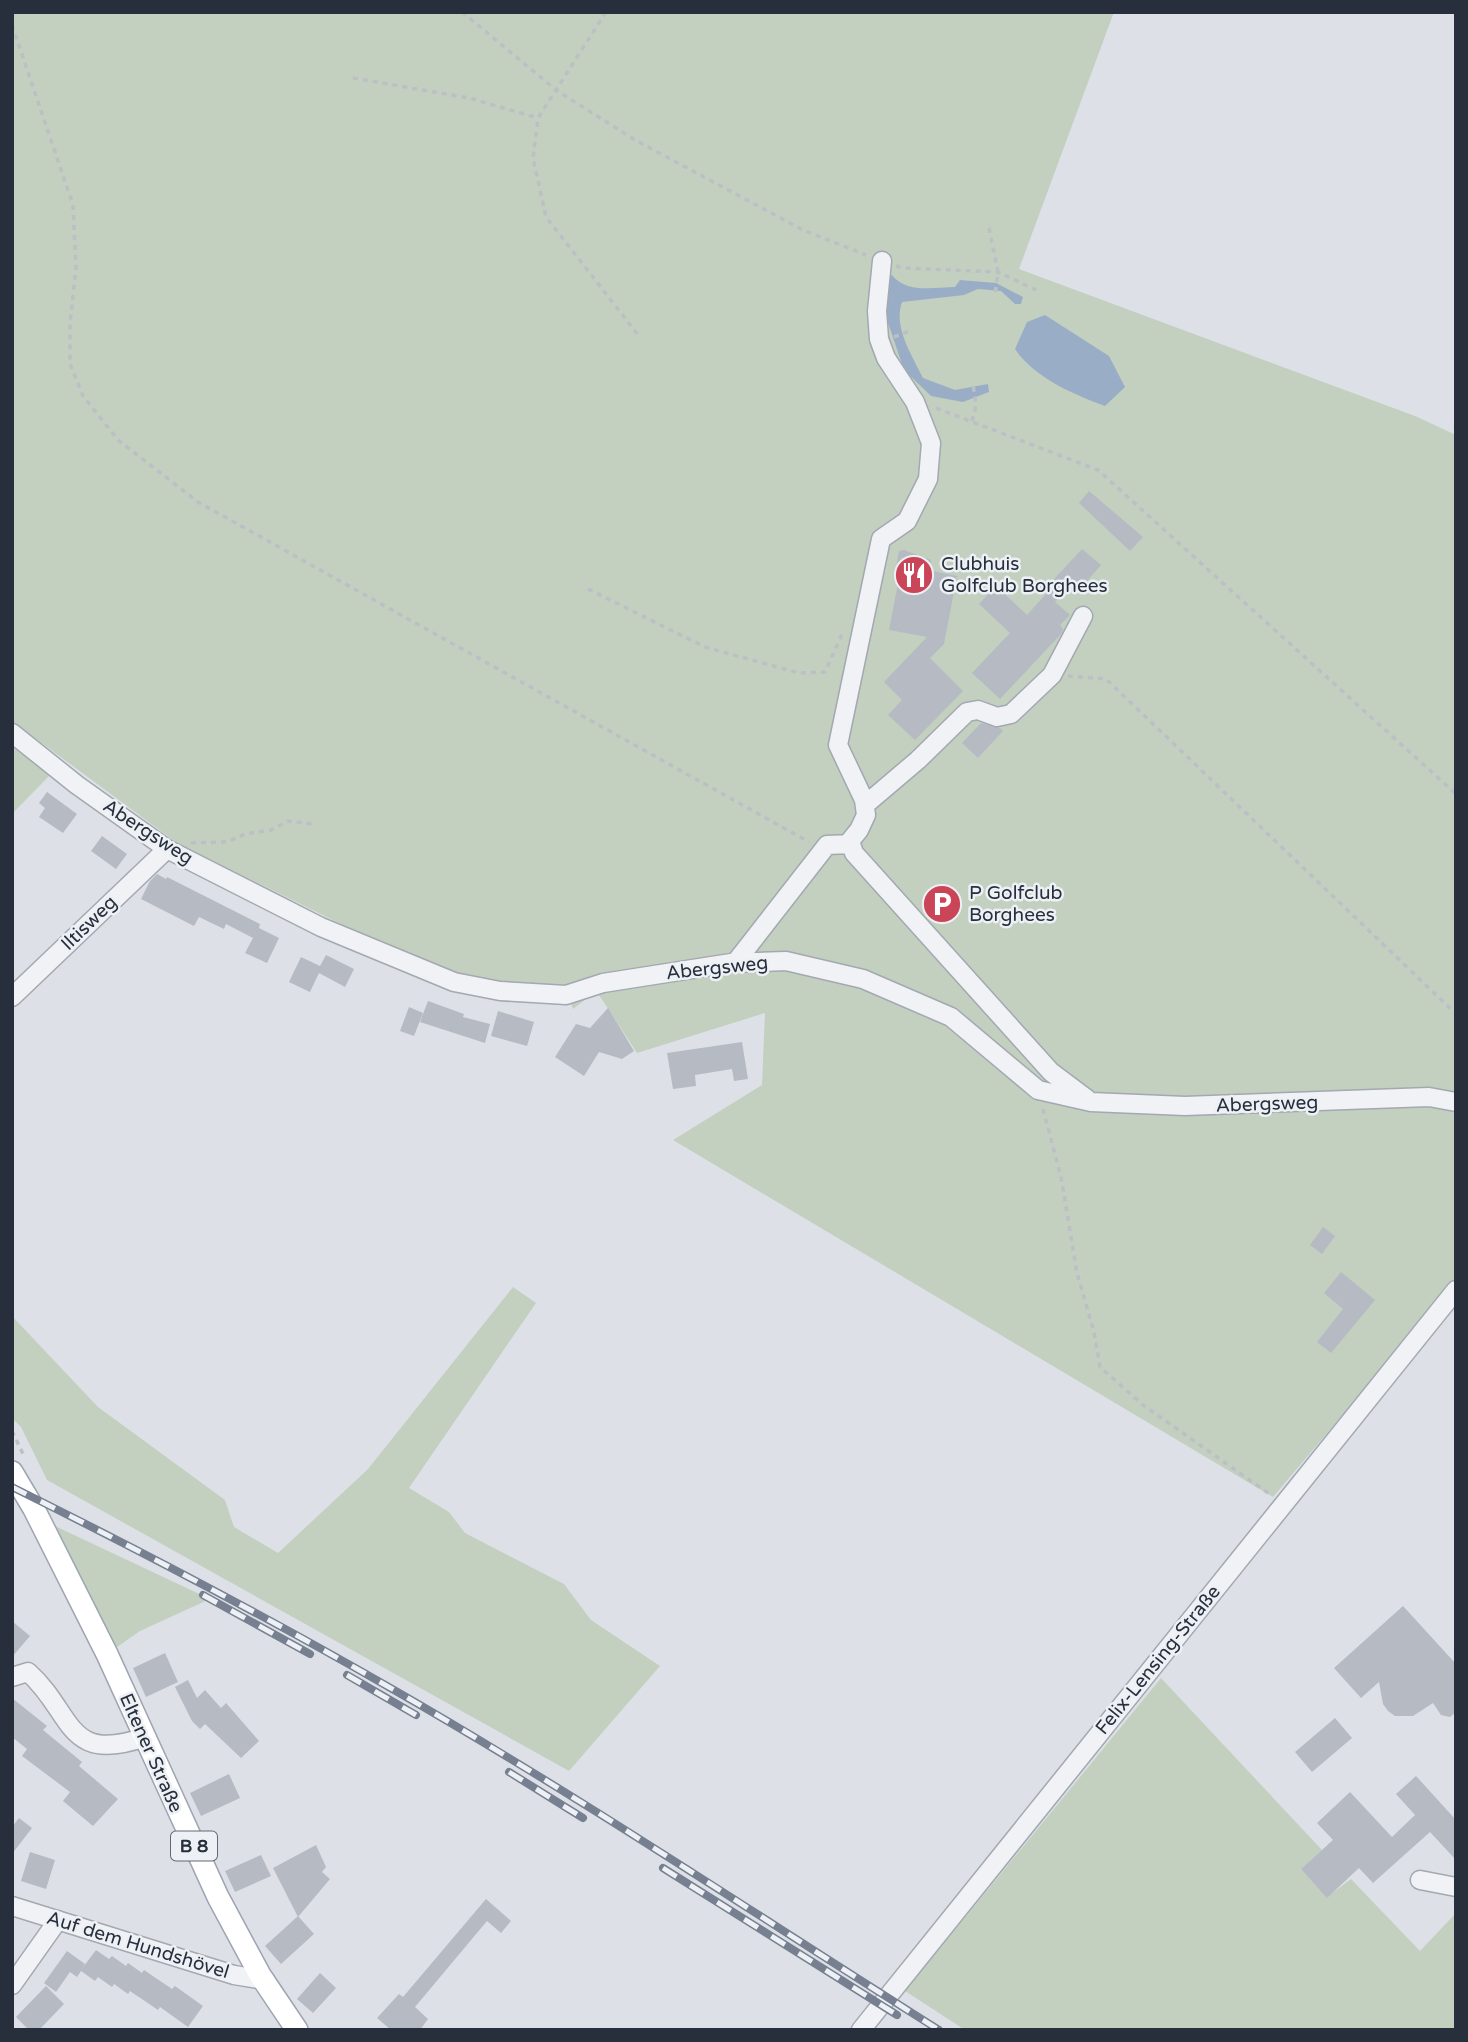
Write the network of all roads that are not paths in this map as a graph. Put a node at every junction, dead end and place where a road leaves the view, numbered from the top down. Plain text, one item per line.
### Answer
1 (882, 261) road end
2 (1083, 616) dead end
3 (12, 733) edge
4 (865, 805) junction
5 (851, 844) junction
6 (171, 851) junction
7 (735, 963) junction
8 (12, 997) edge
9 (1091, 1102) junction
10 (1456, 1102) edge
11 (1456, 1290) edge
12 (12, 1472) edge
13 (12, 1677) edge
14 (145, 1737) junction
15 (1420, 1880) dead end
16 (1456, 1887) edge
17 (12, 1906) edge
18 (58, 1920) junction
19 (265, 1980) junction
20 (12, 1985) edge
21 (297, 2030) edge
22 (861, 2030) edge

1 - 4 street
2 - 4 street
3 - 6 street, Abergsweg
4 - 5 street
5 - 7 street
5 - 9 street
6 - 7 street, Abergsweg
6 - 8 street, Iltisweg
7 - 9 street, Abergsweg
9 - 10 street, Abergsweg
11 - 22 street, Felix-Lensing-Straße
12 - 14 main road, Eltener Straße / B 8
13 - 14 street
14 - 19 main road, Eltener Straße / B 8
15 - 16 street
17 - 18 street, Auf dem Hundshövel
18 - 19 street, Auf dem Hundshövel
18 - 20 street
19 - 21 main road, Eltener Straße / B 8

